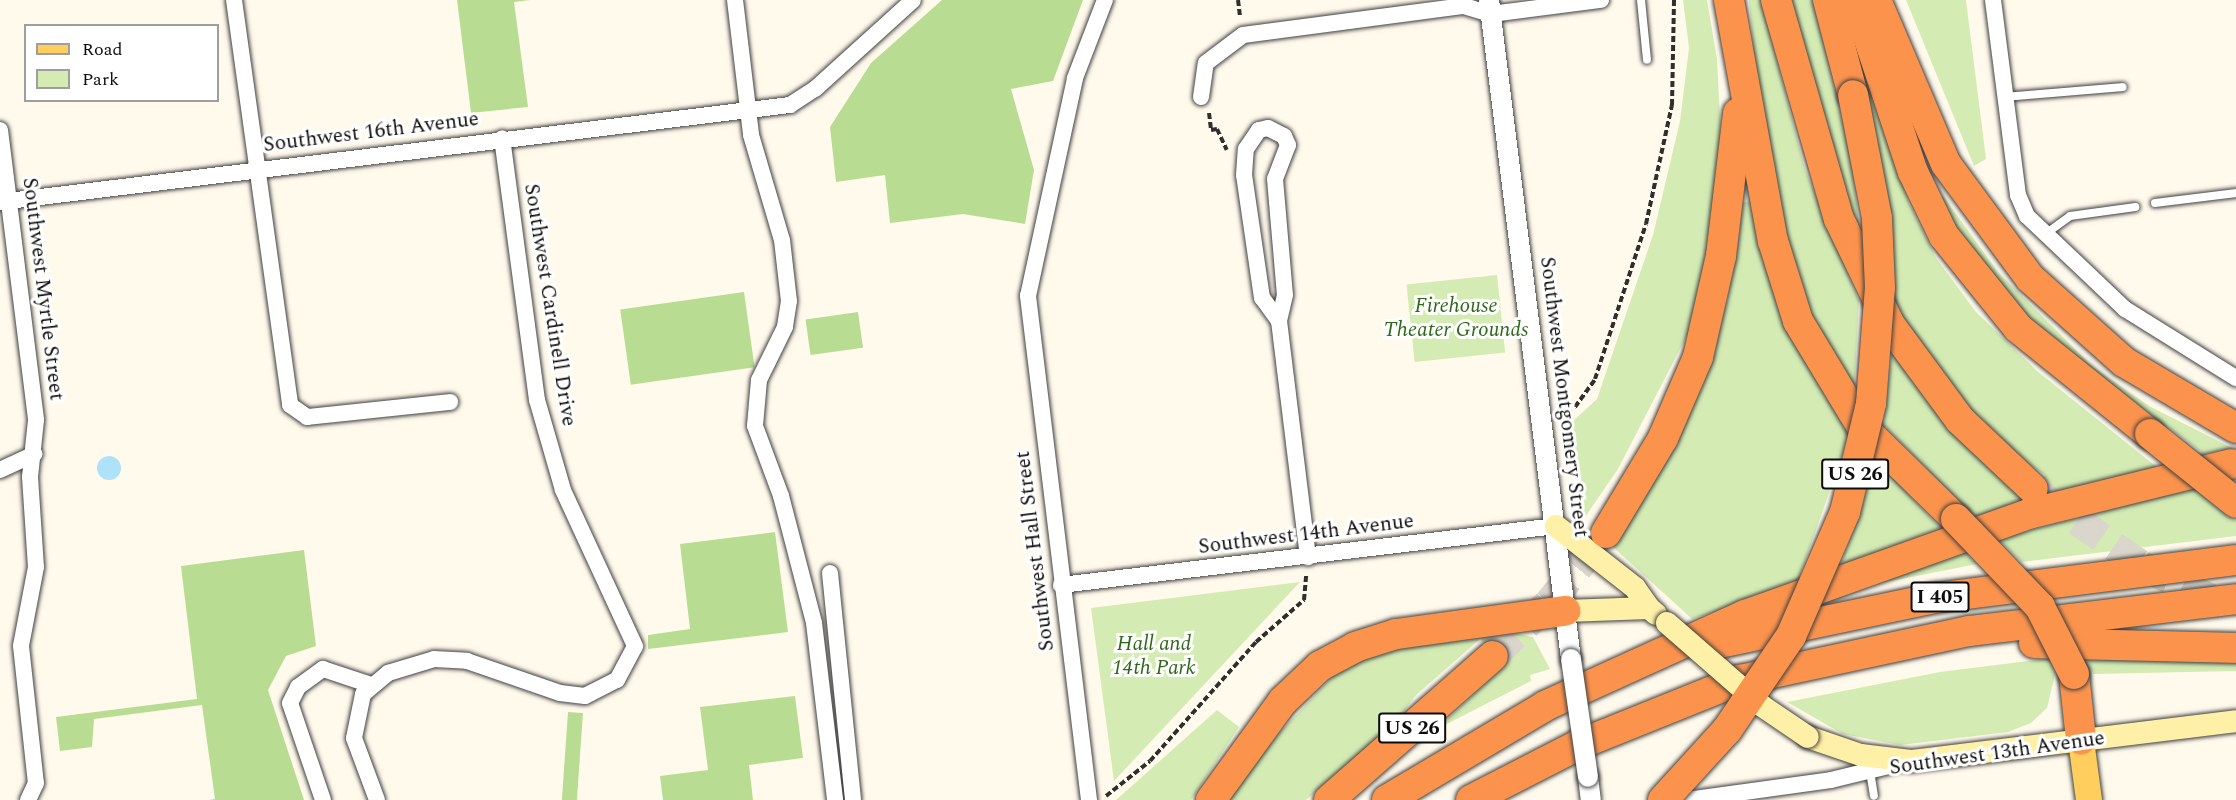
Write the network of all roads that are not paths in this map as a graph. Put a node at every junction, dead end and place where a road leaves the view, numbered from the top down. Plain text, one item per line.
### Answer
1 (234, 0) edge
2 (735, 0) edge
3 (913, 0) edge
4 (1105, 0) edge
5 (1601, 0) edge
6 (1641, 0) edge
7 (1729, 0) edge
8 (1776, 0) edge
9 (1828, 0) edge
10 (1856, 0) edge
11 (1876, 0) edge
12 (1993, 0) edge
13 (1490, 7) edge
14 (1647, 60) dead end
15 (1742, 81) junction
16 (2123, 87) dead end
17 (1200, 97) road end
18 (2005, 97) junction
19 (749, 111) junction
20 (0, 130) edge
21 (502, 138) junction
22 (255, 169) junction
23 (2236, 194) edge
24 (4, 202) edge
25 (2155, 203) dead end
26 (2135, 207) dead end
27 (2044, 235) junction
28 (1279, 321) junction
29 (2236, 378) edge
30 (450, 402) dead end
31 (2236, 428) edge
32 (34, 454) junction
33 (2231, 464) dead end
34 (0, 470) edge
35 (2033, 489) tunnel mouth
36 (2236, 503) edge
37 (1556, 526) junction
38 (1606, 534) tunnel mouth
39 (1308, 557) junction
40 (2236, 560) edge
41 (830, 573) dead end
42 (1061, 585) junction
43 (2236, 599) edge
44 (1649, 608) junction
45 (1565, 611) junction
46 (1969, 631) junction
47 (2236, 648) edge
48 (1493, 656) tunnel mouth
49 (1648, 660) junction
50 (371, 685) junction
51 (2236, 721) edge
52 (2081, 740) junction
53 (1911, 761) junction
54 (1870, 771) junction
55 (1874, 796) dead end
56 (28, 800) edge
57 (323, 800) edge
58 (377, 800) edge
59 (836, 800) edge
60 (853, 800) edge
61 (1089, 800) edge
62 (1211, 800) edge
63 (1329, 800) edge
64 (1388, 800) edge
65 (1471, 800) edge
66 (1591, 800) edge
67 (1664, 800) edge
68 (1687, 800) edge
69 (2089, 800) edge

1 - 22 street
2 - 19 street
3 - 19 street, Southwest 16th Avenue
4 - 42 street, Southwest Hall Street
5 - 13 street
6 - 14 lane
7 - 15 highway
8 - 35 highway
9 - 67 highway, US 26, bridge
10 - 36 highway, bridge
11 - 31 highway
12 - 18 street
13 - 17 street
13 - 37 street, Southwest Montgomery Street
15 - 38 highway
15 - 52 highway, bridge
16 - 18 lane
18 - 27 street
19 - 21 street, Southwest 16th Avenue
19 - 59 street
20 - 24 street, Southwest Myrtle Street
21 - 22 street, Southwest 16th Avenue
21 - 50 street, Southwest Cardinell Drive
22 - 24 street, Southwest 16th Avenue
22 - 30 street
23 - 25 lane
24 - 32 street, Southwest Myrtle Street
26 - 27 lane
27 - 29 street
28 - 28 street
28 - 39 street
32 - 34 street
32 - 56 street, Southwest Myrtle Street
33 - 49 highway
37 - 39 street, Southwest 14th Avenue
37 - 44 main road
37 - 45 street, Southwest Montgomery Street
39 - 42 street, Southwest 14th Avenue
40 - 49 highway, I 405
41 - 60 street
42 - 61 street, Southwest Hall Street
43 - 46 highway, I 405
44 - 45 main road
44 - 53 main road, bridge
45 - 62 highway
45 - 66 street, Southwest Montgomery Street, bridge
46 - 47 highway
46 - 65 highway, I 405
48 - 63 highway, US 26
49 - 64 highway, I 405
50 - 57 street
50 - 58 street, Southwest Cardinell Drive
51 - 52 main road, Southwest 13th Avenue
52 - 53 main road, Southwest 13th Avenue
52 - 69 main road
53 - 54 street, Southwest 13th Avenue
54 - 55 lane
54 - 68 street, Southwest 13th Avenue

